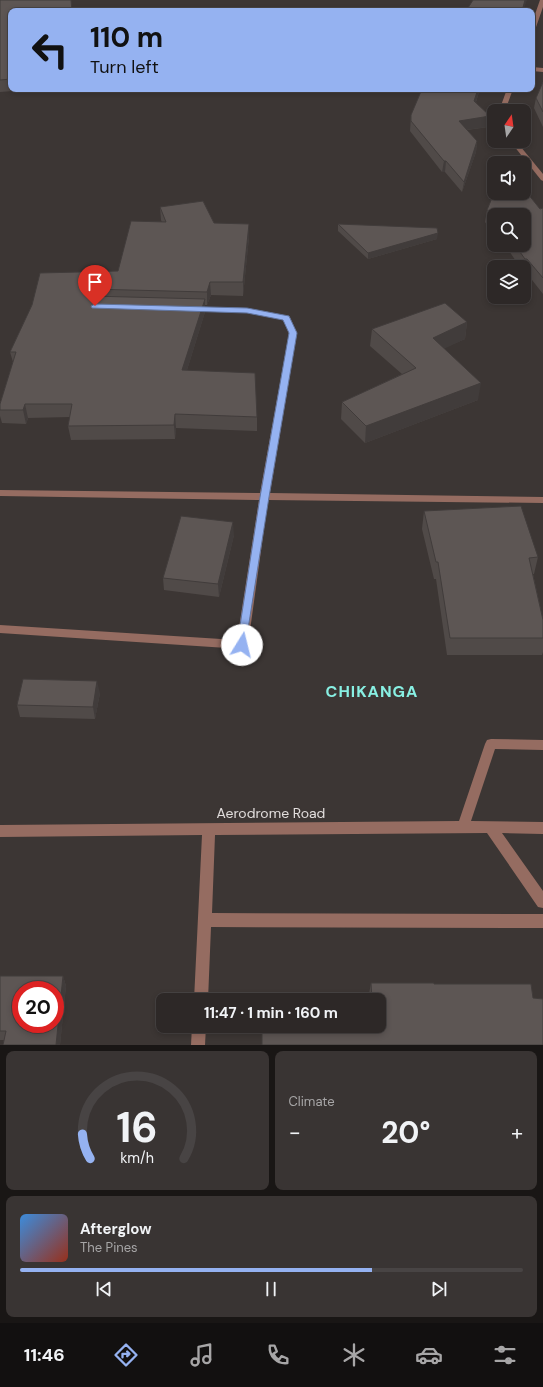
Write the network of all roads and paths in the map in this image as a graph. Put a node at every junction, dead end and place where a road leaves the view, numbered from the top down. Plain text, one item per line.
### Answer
1 (543, 0) edge
2 (535, 22) edge
3 (509, 92) edge
4 (505, 104) edge
5 (518, 148) edge
6 (543, 166) edge
7 (534, 168) junction
8 (543, 179) edge
9 (186, 309) edge
10 (0, 492) edge
11 (264, 497) junction
12 (543, 500) edge
13 (0, 629) edge
14 (543, 745) edge
15 (463, 827) junction
16 (490, 827) junction
17 (543, 828) edge
18 (209, 829) junction
19 (0, 831) edge
20 (543, 902) edge
21 (205, 920) junction
22 (543, 921) edge
23 (201, 993) edge
24 (199, 1033) edge
25 (198, 1045) edge

1 - 2 street
3 - 4 street
5 - 7 street
6 - 7 street
7 - 8 street
9 - 11 street
10 - 11 street
11 - 12 street
11 - 13 street
14 - 15 street
15 - 16 street, Aerodrome Road
15 - 18 street, Aerodrome Road
16 - 17 street, Aerodrome Road
16 - 20 street
18 - 19 street, Aerodrome Road
18 - 21 street
21 - 22 street
21 - 23 street
24 - 25 street

